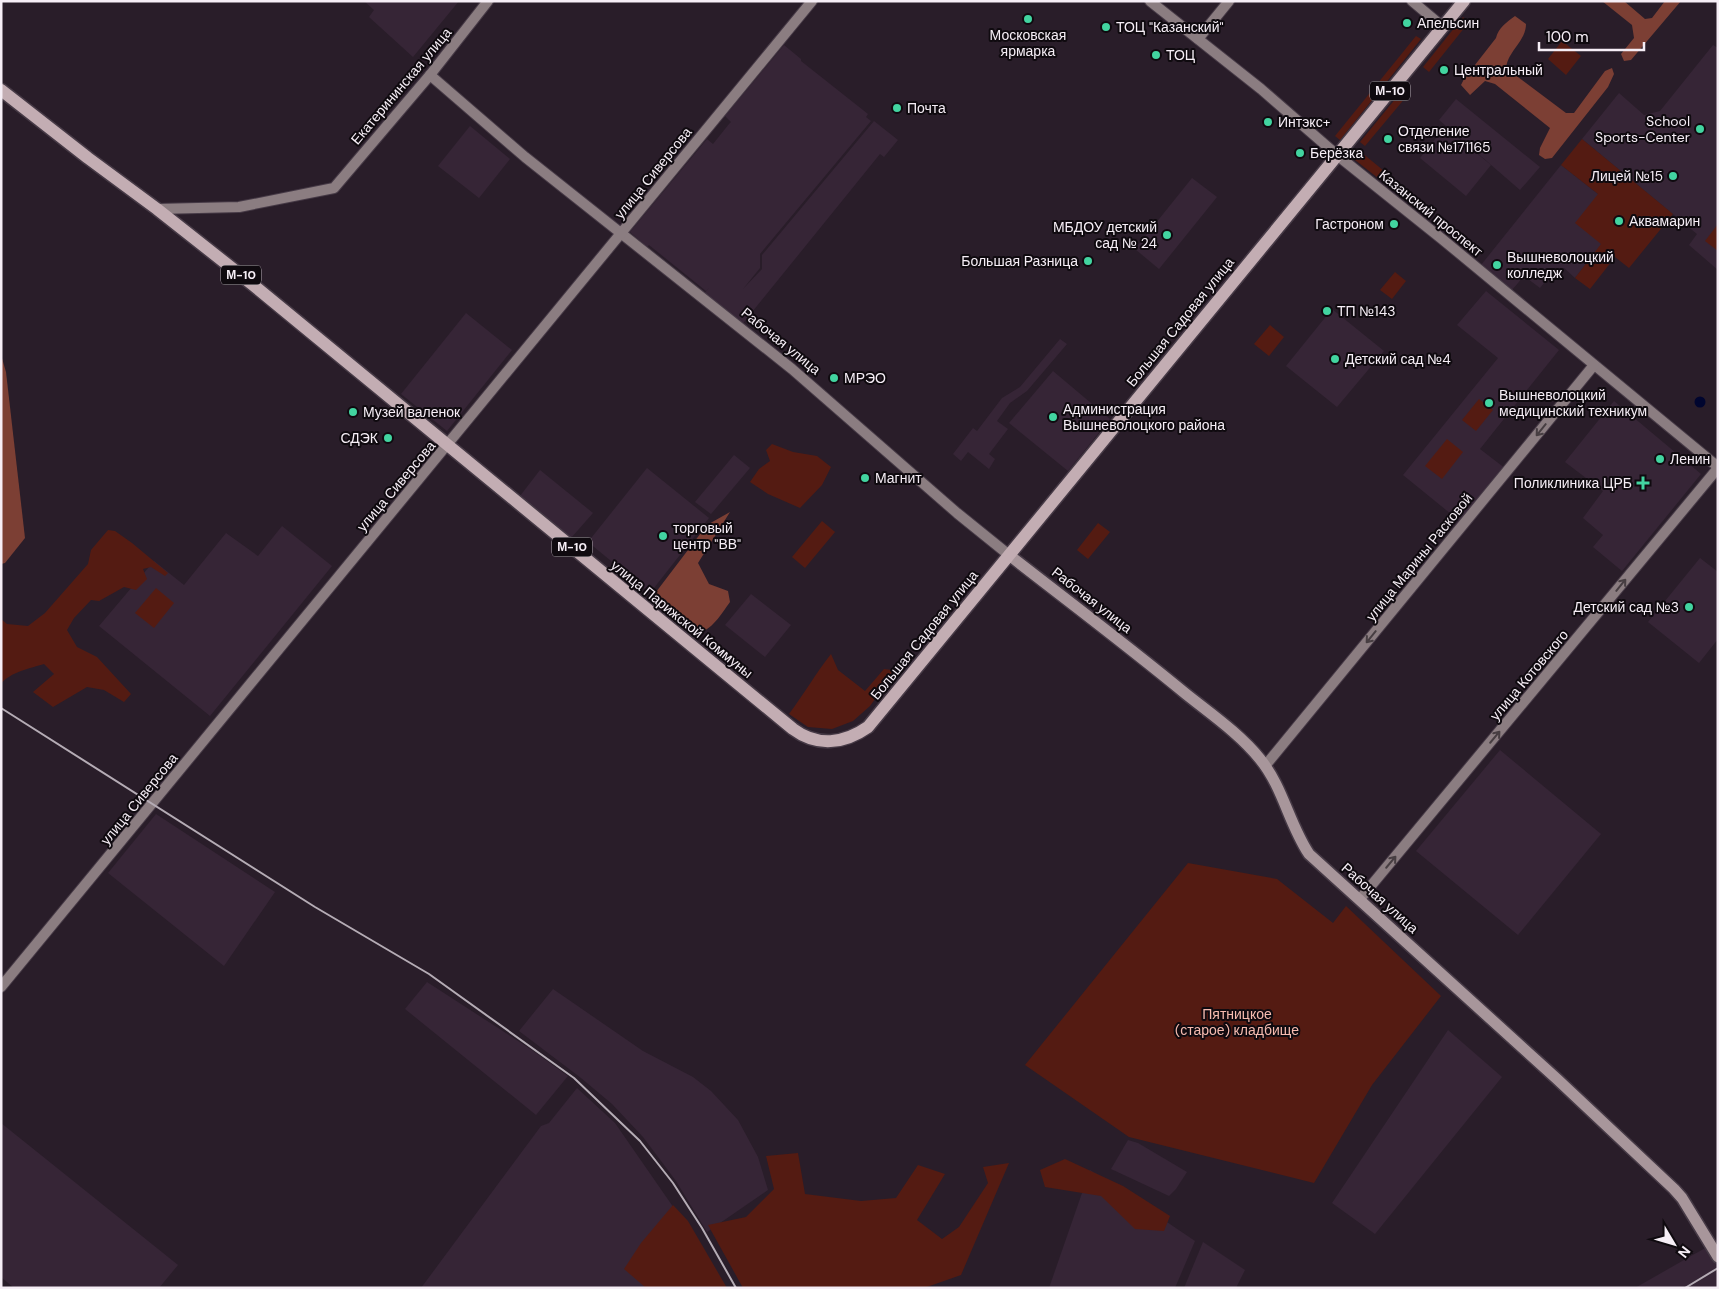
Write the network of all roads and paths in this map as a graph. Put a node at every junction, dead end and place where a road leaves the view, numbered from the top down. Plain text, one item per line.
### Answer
1 (488, 1) edge
2 (812, 1) edge
3 (1150, 1) edge
4 (1228, 1) edge
5 (1412, 1) edge
6 (1464, 1) edge
7 (1443, 27) junction
8 (1198, 39) junction
9 (430, 75) junction
10 (1, 90) edge
11 (1337, 155) junction
12 (157, 208) junction
13 (621, 234) junction
14 (1594, 365) junction
15 (448, 446) junction
16 (1718, 468) edge
17 (1009, 555) junction
18 (835, 742) joint
19 (1266, 766) junction
20 (1360, 899) junction
21 (1, 987) edge
22 (1718, 1257) edge

1 - 9 street, Екатерининская улица
2 - 13 street, улица Сиверсова
3 - 8 street, Казанский проспект
4 - 8 street
5 - 7 street
6 - 7 highway, Большая Садовая улица / М-10
7 - 11 highway, Большая Садовая улица / М-10
8 - 11 street, Казанский проспект
9 - 12 street, Екатерининская улица
9 - 13 street, Рабочая улица
10 - 12 highway, М-10
11 - 14 street, Казанский проспект
11 - 17 highway, Большая Садовая улица / М-10
12 - 15 highway, М-10
13 - 15 street, улица Сиверсова
13 - 17 street, Рабочая улица
14 - 16 street, Казанский проспект
14 -> 19 street, улица Марины Расковой
15 - 18 highway, улица Парижской Коммуны / М-10
15 - 21 street, улица Сиверсова
20 -> 16 street, улица Котовского
17 - 18 highway, Большая Садовая улица / М-10
17 - 19 main road, Рабочая улица
19 - 20 main road, Рабочая улица
20 - 22 main road, Рабочая улица

